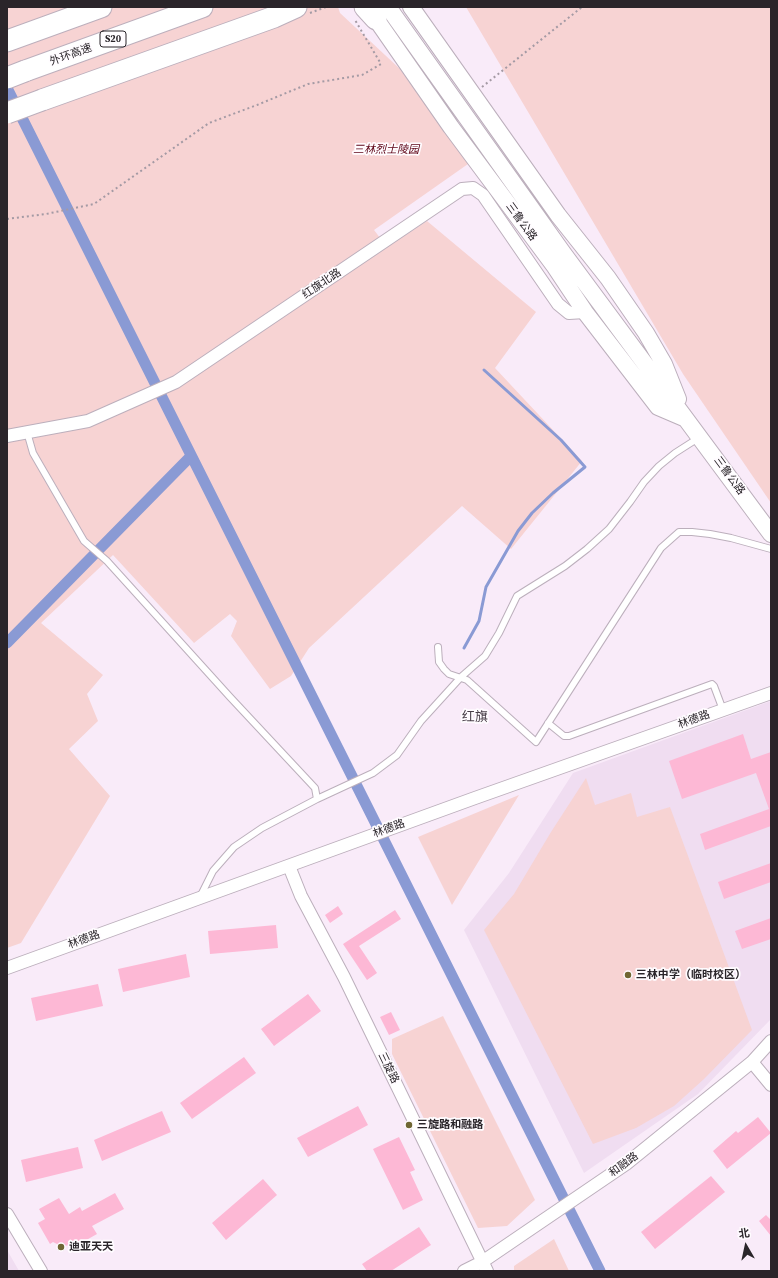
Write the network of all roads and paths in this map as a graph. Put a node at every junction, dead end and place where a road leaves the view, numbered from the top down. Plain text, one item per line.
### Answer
1 (101, 7) edge
2 (202, 7) edge
3 (296, 7) edge
4 (411, 7) edge
5 (582, 7) edge
6 (372, 12) edge
7 (7, 41) edge
8 (16, 74) edge
9 (482, 87) dead end
10 (7, 113) edge
11 (7, 219) edge
12 (585, 312) junction
13 (686, 419) junction
14 (27, 432) junction
15 (7, 436) edge
16 (700, 437) junction
17 (771, 534) edge
18 (771, 549) edge
19 (438, 647) dead end
20 (461, 677) junction
21 (771, 693) edge
22 (723, 710) junction
23 (548, 723) junction
24 (317, 799) junction
25 (289, 866) junction
26 (199, 898) junction
27 (7, 968) edge
28 (771, 1041) edge
29 (752, 1062) junction
30 (771, 1085) edge
31 (7, 1214) edge
32 (485, 1266) edge
33 (40, 1271) edge
34 (464, 1271) edge

1 - 7 highway
2 - 8 highway, 外环高速 / S20
3 - 10 highway, bridge
4 - 13 main road, 三鲁公路
5 - 9 path
6 - 11 path
6 - 12 main road, 三鲁公路
6 - 13 main road, 三鲁公路
12 - 13 main road, 三鲁公路
12 - 14 street, 红旗北路
13 - 16 main road, 三鲁公路
14 - 15 street, 红旗北路
14 - 24 lane
16 - 17 main road, 三鲁公路
16 - 20 lane
18 - 23 lane
19 - 20 lane
20 - 23 lane
20 - 24 lane
21 - 22 street, 林德路
22 - 23 lane
22 - 25 street, 林德路
24 - 26 lane
25 - 26 street, 林德路
25 - 32 street, 三旋路
26 - 27 street, 林德路
28 - 29 street, 和融路
29 - 30 street
29 - 32 street, 和融路
31 - 33 street
32 - 34 street, 和融路

